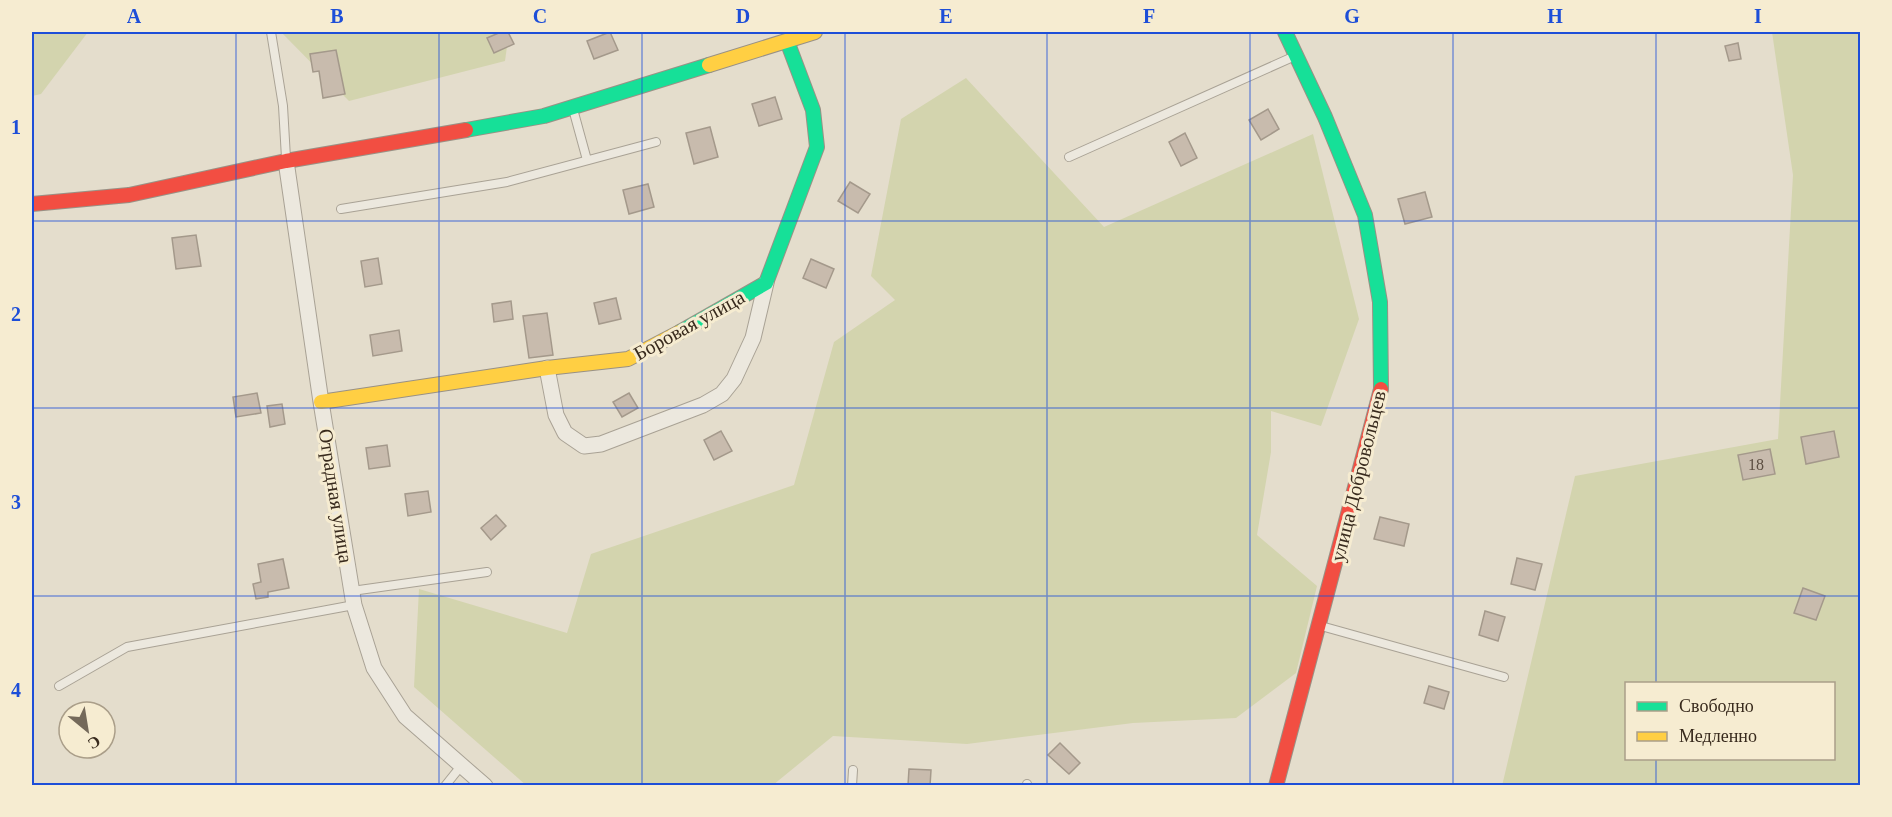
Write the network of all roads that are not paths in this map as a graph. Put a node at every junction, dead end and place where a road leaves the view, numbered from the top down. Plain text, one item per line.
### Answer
1 (271, 32) edge
2 (815, 32) edge
3 (1286, 32) edge
4 (787, 41) junction
5 (1296, 55) junction
6 (572, 107) junction
7 (656, 142) dead end
8 (1069, 157) dead end
9 (286, 160) junction
10 (587, 160) junction
11 (32, 204) edge
12 (341, 209) dead end
13 (766, 283) junction
14 (547, 368) junction
15 (321, 402) junction
16 (487, 573) dead end
17 (353, 598) junction
18 (1320, 626) junction
19 (1504, 677) dead end
20 (58, 686) dead end
21 (461, 766) junction
22 (853, 770) dead end
23 (445, 786) edge
24 (485, 786) edge
25 (852, 786) edge
26 (1276, 786) edge

1 - 9 lane
2 - 4 street
3 - 5 street, улица Добровольцев
4 - 6 street
4 - 13 street, Боровая улица
5 - 8 lane
5 - 18 street, улица Добровольцев
6 - 9 street
6 - 10 lane
7 - 10 lane
9 - 11 street
9 - 15 street, Отрадная улица
10 - 12 lane
13 - 14 street, Боровая улица
13 - 14 street
14 - 15 street, Боровая улица
15 - 17 street, Отрадная улица
16 - 17 lane
17 - 20 lane
17 - 21 street, Отрадная улица
18 - 19 lane
18 - 26 street, улица Добровольцев
21 - 23 lane
21 - 24 street, Отрадная улица
22 - 25 lane

